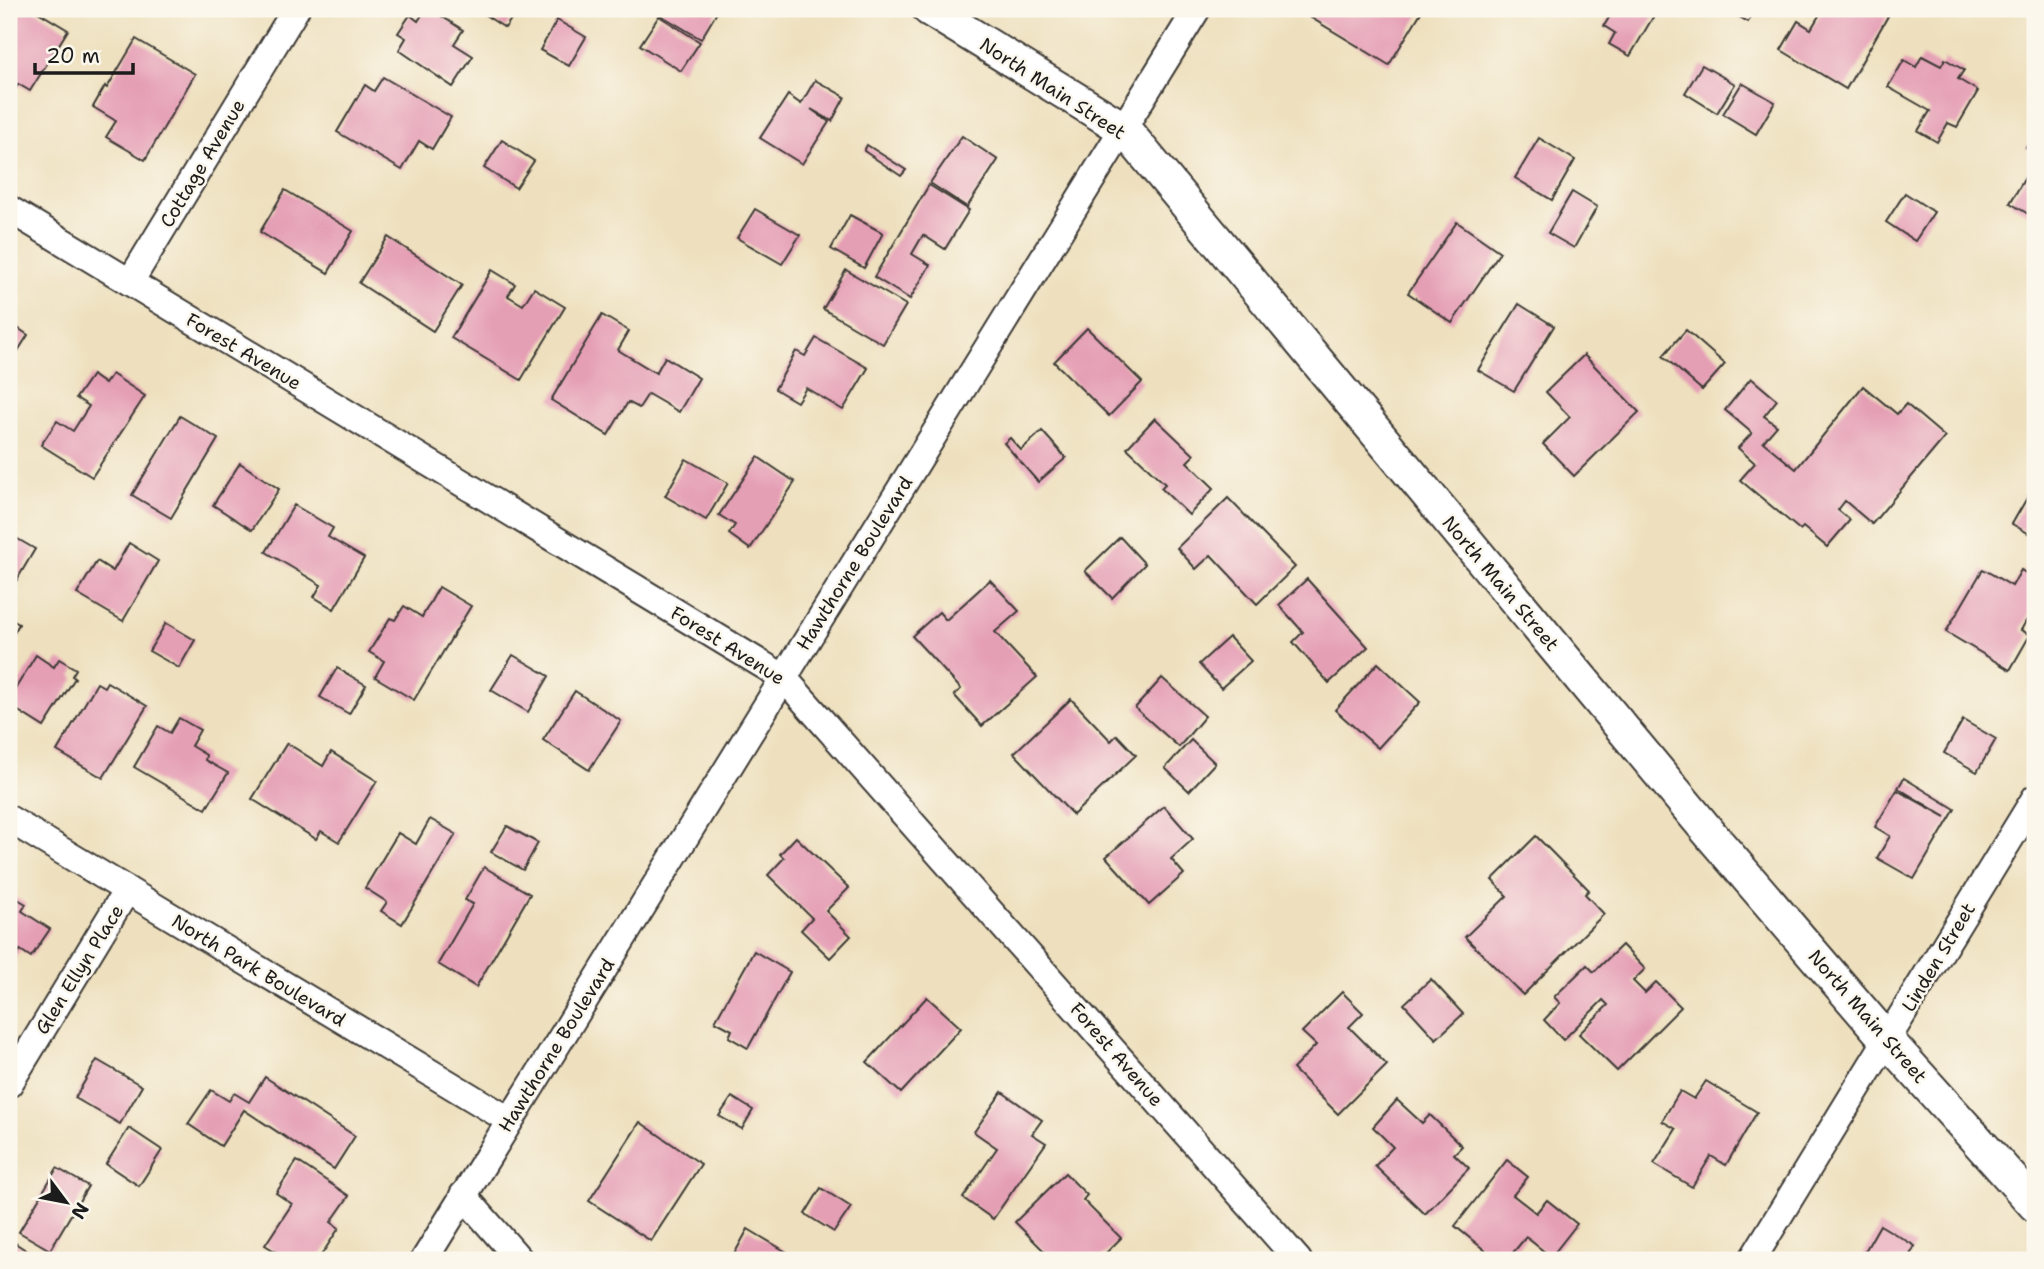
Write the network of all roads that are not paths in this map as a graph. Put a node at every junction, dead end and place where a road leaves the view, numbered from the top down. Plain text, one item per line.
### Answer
1 (296, 9) edge
2 (929, 9) edge
3 (1197, 9) edge
4 (1124, 129) junction
5 (9, 209) edge
6 (130, 282) junction
7 (783, 677) junction
8 (2035, 798) edge
9 (9, 819) edge
10 (127, 890) junction
11 (1887, 1040) junction
12 (9, 1084) edge
13 (509, 1120) junction
14 (463, 1195) junction
15 (2035, 1205) edge
16 (424, 1260) edge
17 (520, 1260) edge
18 (1298, 1260) edge
19 (1752, 1260) edge

1 - 6 street, Cottage Avenue
2 - 4 street, North Main Street
3 - 4 street, Hawthorne Boulevard
4 - 7 street, Hawthorne Boulevard
4 - 11 street, North Main Street
5 - 6 street, Forest Avenue
6 - 7 street, Forest Avenue
7 - 13 street, Hawthorne Boulevard
7 - 18 street, Forest Avenue
8 - 11 street, Linden Street
9 - 10 street, North Park Boulevard
10 - 12 street, Glen Ellyn Place
10 - 13 street, North Park Boulevard
11 - 15 street, North Main Street
11 - 19 street, Linden Street
13 - 14 street, Hawthorne Boulevard
14 - 16 street, Hawthorne Boulevard
14 - 17 street

